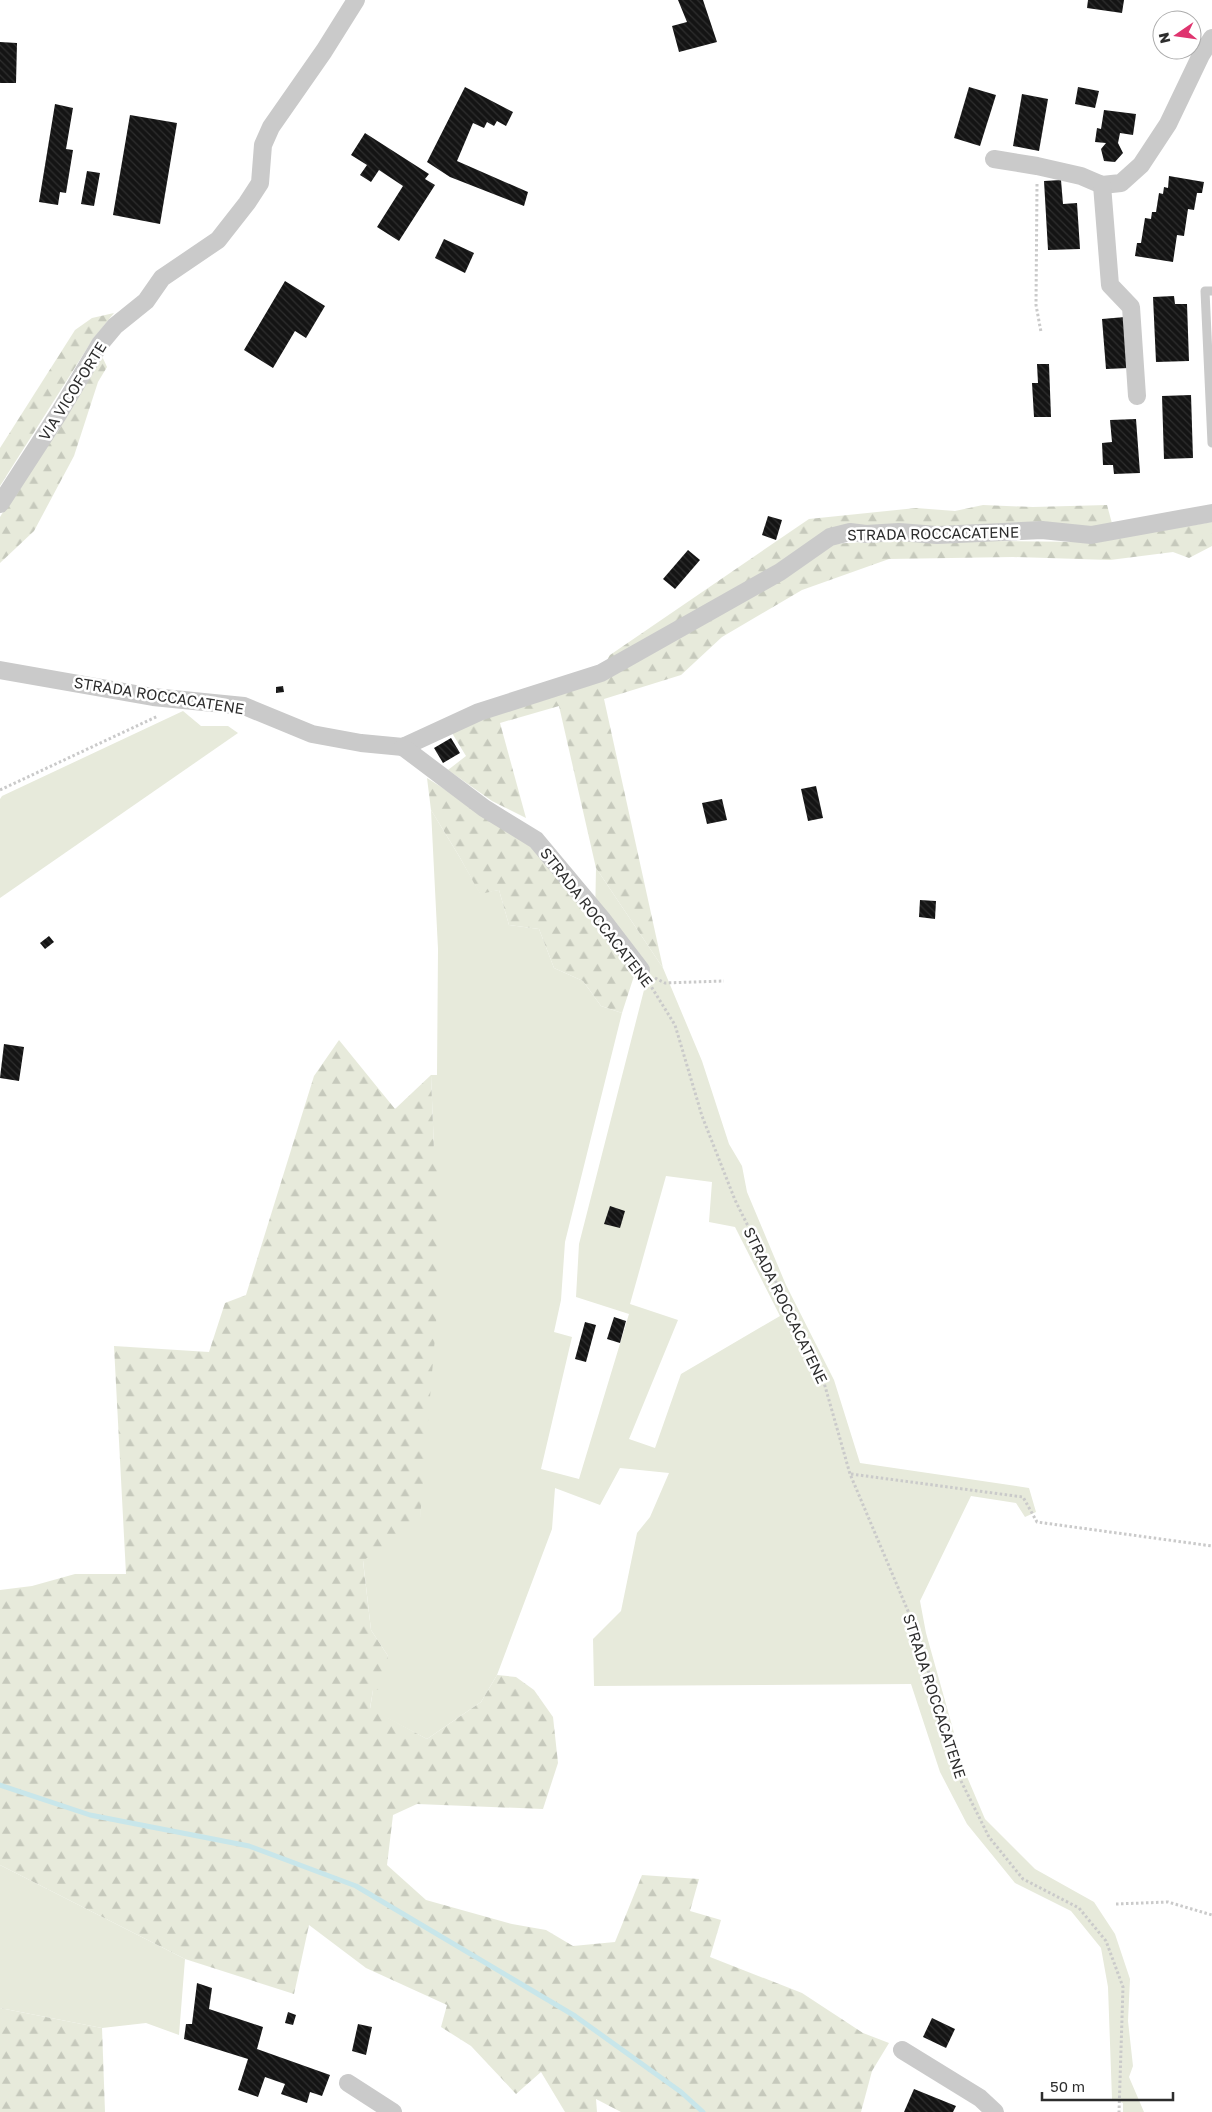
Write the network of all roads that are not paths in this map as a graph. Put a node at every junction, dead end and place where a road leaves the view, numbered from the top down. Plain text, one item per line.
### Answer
1 (356, 0) edge
2 (1212, 38) edge
3 (994, 159) dead end
4 (1102, 185) junction
5 (1212, 291) edge
6 (1137, 396) dead end
7 (1212, 443) edge
8 (0, 504) edge
9 (1212, 513) edge
10 (0, 670) edge
11 (403, 747) junction
12 (641, 970) road end
13 (902, 2050) dead end
14 (348, 2083) dead end
15 (393, 2112) edge
16 (995, 2112) edge

1 - 8 street, VIA VICOFORTE
2 - 4 street
3 - 4 street
4 - 6 street
5 - 7 lane
9 - 11 street, STRADA ROCCACATENE
10 - 11 street, STRADA ROCCACATENE
11 - 12 street, STRADA ROCCACATENE
13 - 16 street
14 - 15 street

